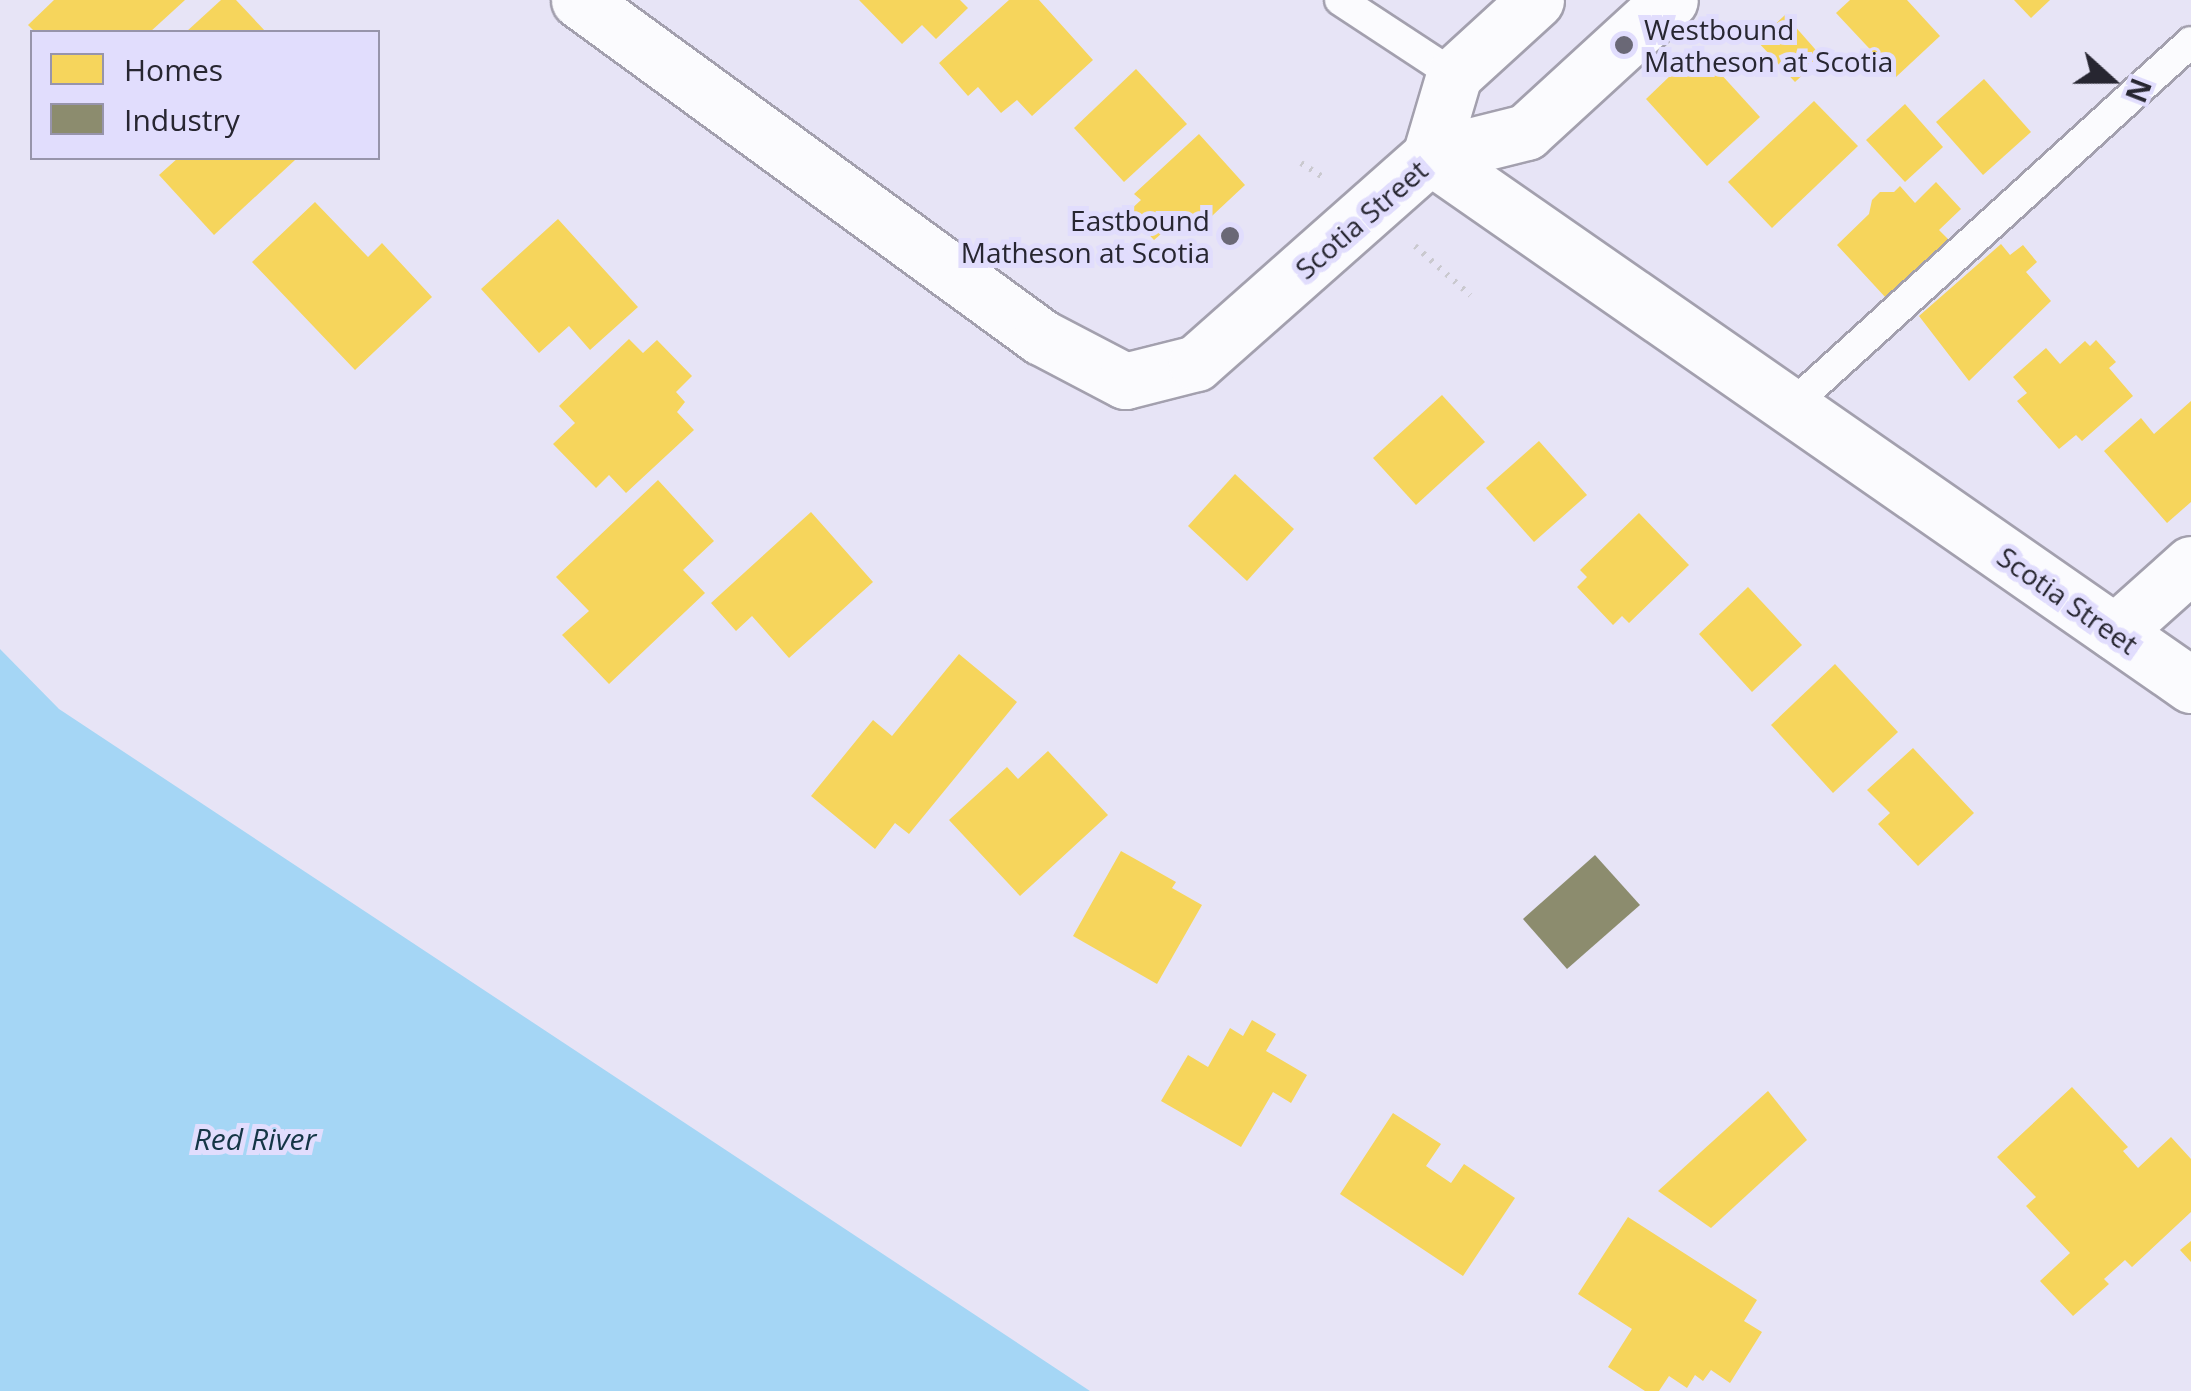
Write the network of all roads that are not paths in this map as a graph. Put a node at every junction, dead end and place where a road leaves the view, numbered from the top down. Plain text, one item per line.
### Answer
1 (579, 0) edge
2 (1340, 0) edge
3 (1536, 0) edge
4 (1670, 0) edge
5 (2191, 42) edge
6 (1454, 75) junction
7 (1430, 156) junction
8 (1790, 406) junction
9 (2191, 564) edge
10 (2115, 632) junction
11 (2191, 685) edge

1 - 7 street, Scotia Street
2 - 6 lane
3 - 6 street
4 - 7 street
5 - 8 lane
6 - 7 street
7 - 8 street, Scotia Street
8 - 10 street, Scotia Street
9 - 10 street
10 - 11 street, Scotia Street

